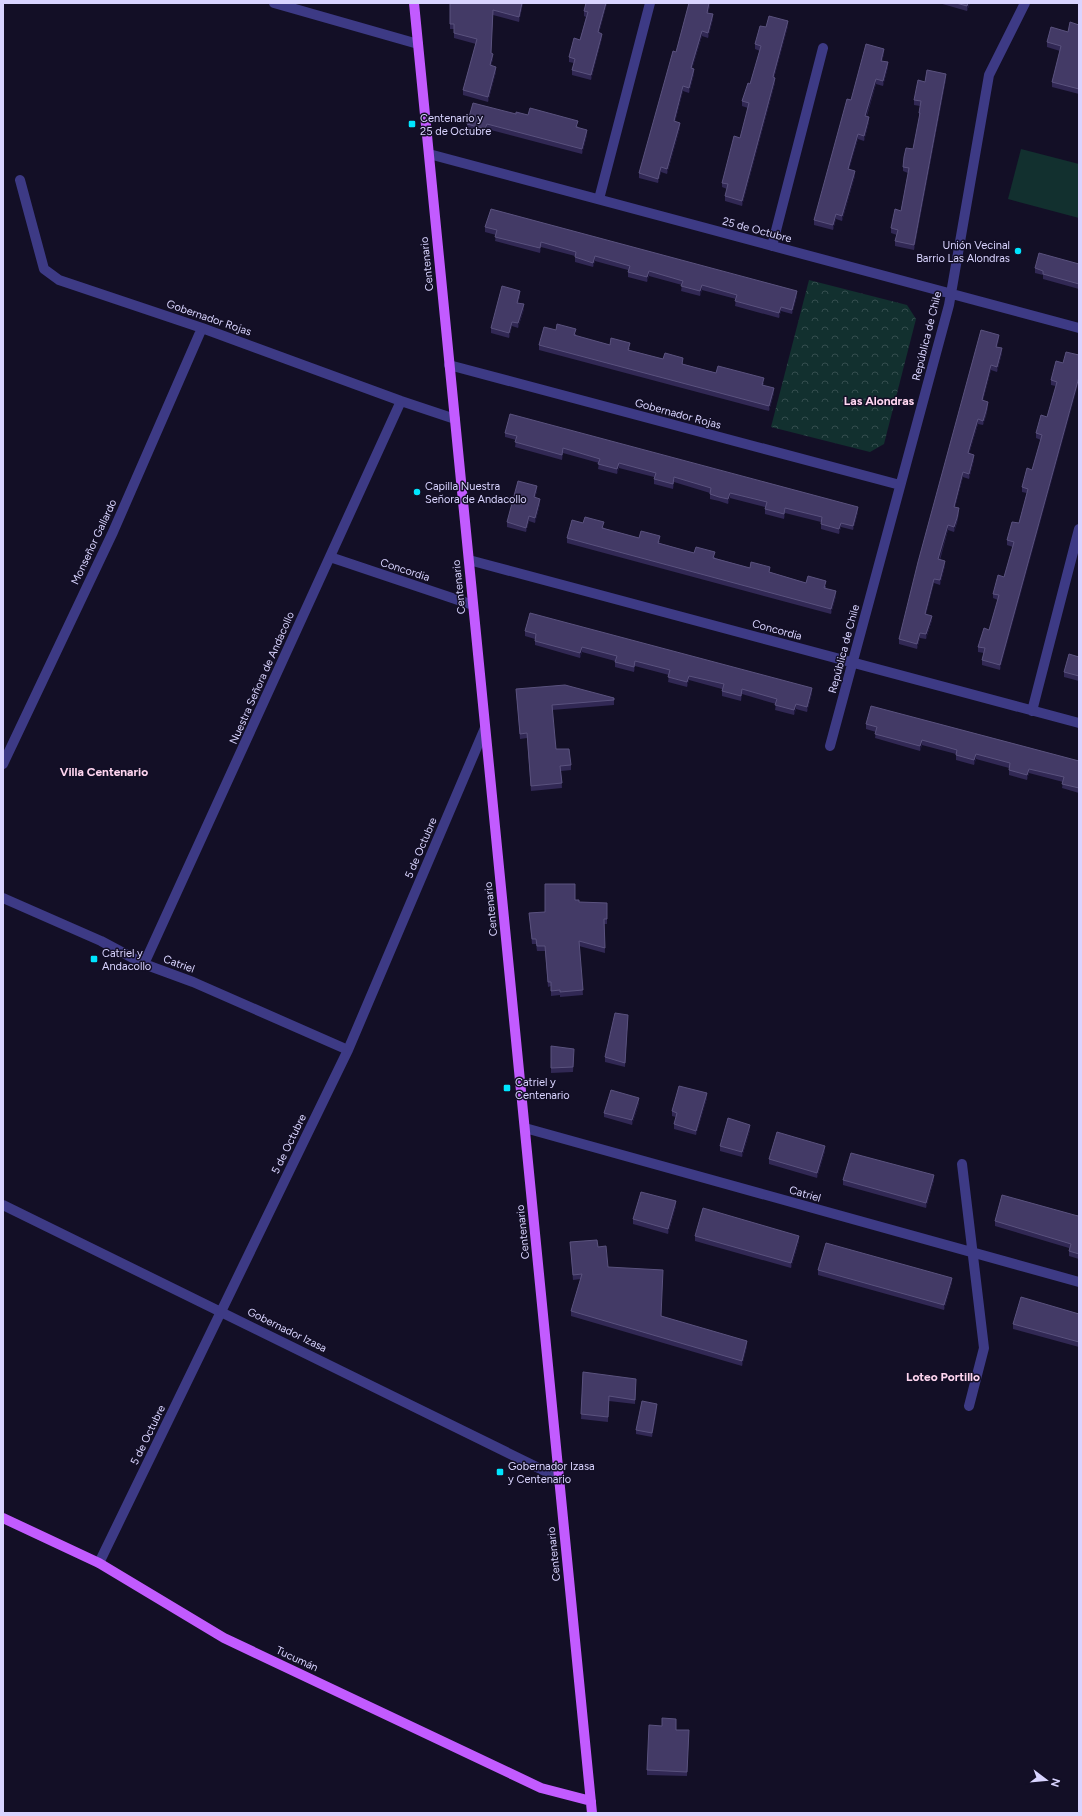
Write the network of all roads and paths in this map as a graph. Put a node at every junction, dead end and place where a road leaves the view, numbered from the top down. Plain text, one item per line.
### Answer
1 (274, 3) edge
2 (414, 3) edge
3 (650, 3) edge
4 (1025, 3) edge
5 (418, 44) junction
6 (823, 48) dead end
7 (429, 154) junction
8 (20, 180) dead end
9 (599, 199) junction
10 (772, 246) junction
11 (951, 294) junction
12 (202, 328) junction
13 (1079, 328) edge
14 (449, 365) junction
15 (401, 401) junction
16 (455, 419) junction
17 (900, 485) junction
18 (1079, 531) edge
19 (330, 557) junction
20 (469, 560) junction
21 (473, 605) junction
22 (852, 663) junction
23 (1032, 711) junction
24 (1079, 723) edge
25 (485, 728) junction
26 (830, 746) dead end
27 (3, 764) edge
28 (3, 898) edge
29 (144, 964) junction
30 (348, 1050) junction
31 (525, 1128) junction
32 (962, 1164) dead end
33 (3, 1205) edge
34 (973, 1253) junction
35 (1079, 1282) edge
36 (221, 1311) junction
37 (969, 1406) dead end
38 (559, 1478) junction
39 (3, 1518) edge
40 (99, 1563) junction
41 (591, 1801) junction
42 (592, 1813) edge

1 - 5 street
2 - 5 main road, Centenario
3 - 9 street
4 - 11 street, República de Chile
5 - 7 main road, Centenario
6 - 10 street
7 - 9 street, 25 de Octubre
7 - 14 main road, Centenario
8 - 12 street, Gobernador Rojas
9 - 10 street, 25 de Octubre
10 - 11 street, 25 de Octubre
11 - 13 street, 25 de Octubre
11 - 17 street, República de Chile
12 - 15 street, Gobernador Rojas
12 - 27 street, Monseñor Gallardo
14 - 16 main road, Centenario
14 - 17 street, Gobernador Rojas
15 - 16 street, Gobernador Rojas
15 - 19 street, Nuestra Señora de Andacollo
16 - 20 main road, Centenario
17 - 22 street, República de Chile
18 - 23 street
19 - 21 street, Concordia
19 - 29 street, Nuestra Señora de Andacollo
20 - 21 main road, Centenario
20 - 22 street, Concordia
21 - 25 main road, Centenario
22 - 23 street, Concordia
22 - 26 street, República de Chile
23 - 24 street, Concordia
25 - 30 street, 5 de Octubre
25 - 31 main road, Centenario
28 - 29 street, Catriel
29 - 30 street, Catriel
30 - 36 street, 5 de Octubre
31 - 34 street, Catriel
31 - 38 main road, Centenario
32 - 34 street
33 - 36 street, Gobernador Izasa
34 - 35 street, Catriel
34 - 37 street
36 - 38 street, Gobernador Izasa
36 - 40 street, 5 de Octubre
38 - 41 main road, Centenario
39 - 40 main road, Tucumán
40 - 41 main road, Tucumán
41 - 42 main road, Centenario

